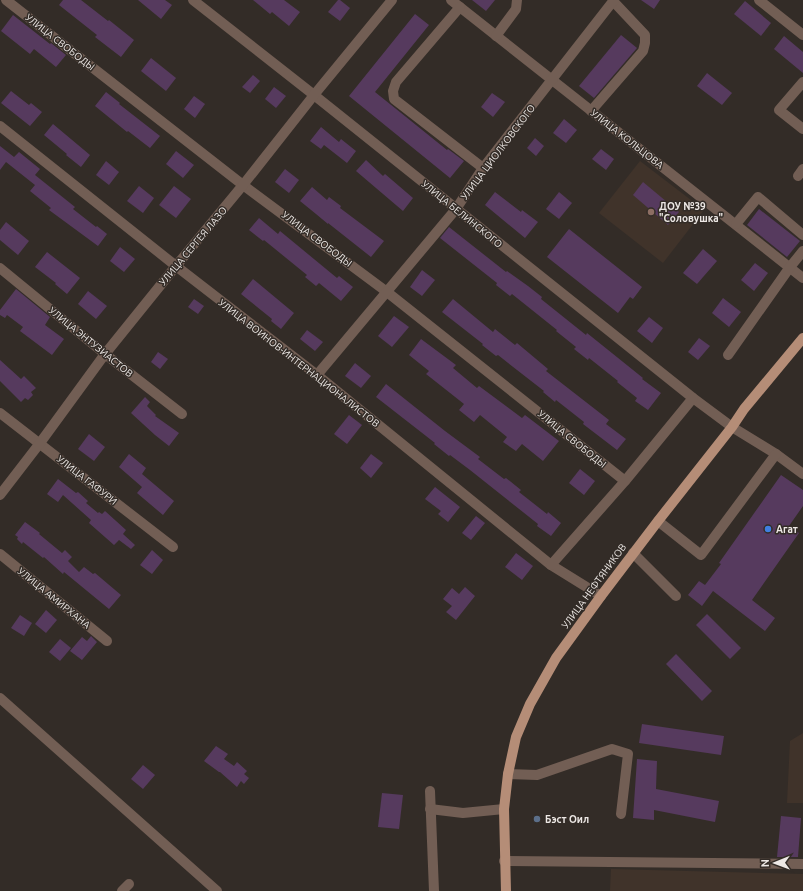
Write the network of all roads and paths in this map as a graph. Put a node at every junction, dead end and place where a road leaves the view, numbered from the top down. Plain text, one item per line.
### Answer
1 (6, 0) edge
2 (193, 0) edge
3 (392, 0) edge
4 (451, 0) edge
5 (517, 0) edge
6 (759, 0) edge
7 (614, 1) edge
8 (460, 7) junction
9 (803, 35) edge
10 (496, 36) junction
11 (552, 80) junction
12 (803, 82) edge
13 (314, 95) junction
14 (591, 110) junction
15 (0, 126) edge
16 (803, 129) edge
17 (483, 168) junction
18 (244, 184) junction
19 (456, 209) junction
20 (736, 224) junction
21 (803, 235) edge
22 (803, 251) edge
23 (176, 266) junction
24 (790, 267) junction
25 (0, 268) edge
26 (803, 278) edge
27 (387, 292) junction
28 (803, 338) edge
29 (105, 354) junction
30 (728, 355) dead end
31 (317, 375) junction
32 (693, 398) junction
33 (0, 413) edge
34 (182, 414) dead end
35 (732, 427) junction
36 (40, 443) junction
37 (776, 454) junction
38 (803, 474) edge
39 (625, 481) junction
40 (0, 495) edge
41 (658, 521) junction
42 (173, 547) dead end
43 (0, 554) edge
44 (633, 554) junction
45 (551, 565) junction
46 (601, 596) junction
47 (676, 596) dead end
48 (107, 641) dead end
49 (0, 698) edge
50 (508, 774) junction
51 (430, 791) dead end
52 (430, 809) junction
53 (504, 809) junction
54 (621, 814) dead end
55 (504, 861) junction
56 (803, 864) edge
57 (218, 891) edge
58 (434, 891) edge
59 (506, 891) edge

1 - 18 street, УЛИЦА СВОБОДЫ
2 - 13 street, УЛИЦА БЕЛИНСКОГО
3 - 13 street, УЛИЦА СЕРГЕЯ ЛАЗО
4 - 8 street, УЛИЦА КОЛЬЦОВА
5 - 10 street
6 - 9 street
7 - 11 street, УЛИЦА ЦИОЛКОВСКОГО
7 - 14 street
8 - 10 street, УЛИЦА КОЛЬЦОВА
8 - 17 street
10 - 11 street, УЛИЦА КОЛЬЦОВА
11 - 14 street, УЛИЦА КОЛЬЦОВА
11 - 17 street, УЛИЦА ЦИОЛКОВСКОГО
12 - 16 street
13 - 18 street, УЛИЦА СЕРГЕЯ ЛАЗО
13 - 19 street, УЛИЦА БЕЛИНСКОГО
14 - 20 street, УЛИЦА КОЛЬЦОВА
15 - 23 street, УЛИЦА ВОИНОВ-ИНТЕРНАЦИОНАЛИСТОВ
17 - 19 street, УЛИЦА ЦИОЛКОВСКОГО
18 - 23 street, УЛИЦА СЕРГЕЯ ЛАЗО
18 - 27 street, УЛИЦА СВОБОДЫ
19 - 27 street, УЛИЦА ЦИОЛКОВСКОГО
19 - 32 street, УЛИЦА БЕЛИНСКОГО
20 - 21 street
20 - 24 street, УЛИЦА КОЛЬЦОВА
22 - 24 street
23 - 29 street, УЛИЦА СЕРГЕЯ ЛАЗО
23 - 31 street, УЛИЦА ВОИНОВ-ИНТЕРНАЦИОНАЛИСТОВ
24 - 26 street, УЛИЦА КОЛЬЦОВА
24 - 30 street
25 - 29 street, УЛИЦА ЭНТУЗИАСТОВ
27 - 31 street, УЛИЦА ЦИОЛКОВСКОГО
27 - 39 street, УЛИЦА СВОБОДЫ
28 - 35 main road, УЛИЦА НЕФТЯНИКОВ
29 - 34 street, УЛИЦА ЭНТУЗИАСТОВ
29 - 36 street, УЛИЦА СЕРГЕЯ ЛАЗО
31 - 45 street, УЛИЦА ВОИНОВ-ИНТЕРНАЦИОНАЛИСТОВ
32 - 35 street, УЛИЦА БЕЛИНСКОГО
32 - 39 street
33 - 36 street, УЛИЦА ГАФУРИ
35 - 37 street, УЛИЦА БЕЛИНСКОГО
35 - 41 main road, УЛИЦА НЕФТЯНИКОВ
36 - 40 street, УЛИЦА СЕРГЕЯ ЛАЗО
36 - 42 street, УЛИЦА ГАФУРИ
37 - 38 street, УЛИЦА БЕЛИНСКОГО
37 - 41 street
39 - 45 street
41 - 44 main road, УЛИЦА НЕФТЯНИКОВ
43 - 48 street, УЛИЦА АМИРХАНА
44 - 46 main road, УЛИЦА НЕФТЯНИКОВ
44 - 47 street
45 - 46 street, УЛИЦА ВОИНОВ-ИНТЕРНАЦИОНАЛИСТОВ
46 - 50 main road, УЛИЦА НЕФТЯНИКОВ
49 - 57 street
50 - 53 main road, УЛИЦА НЕФТЯНИКОВ
50 - 54 street
51 - 52 street
52 - 53 street
52 - 58 street
53 - 55 main road, УЛИЦА НЕФТЯНИКОВ
55 - 56 street
55 - 59 main road, УЛИЦА НЕФТЯНИКОВ

